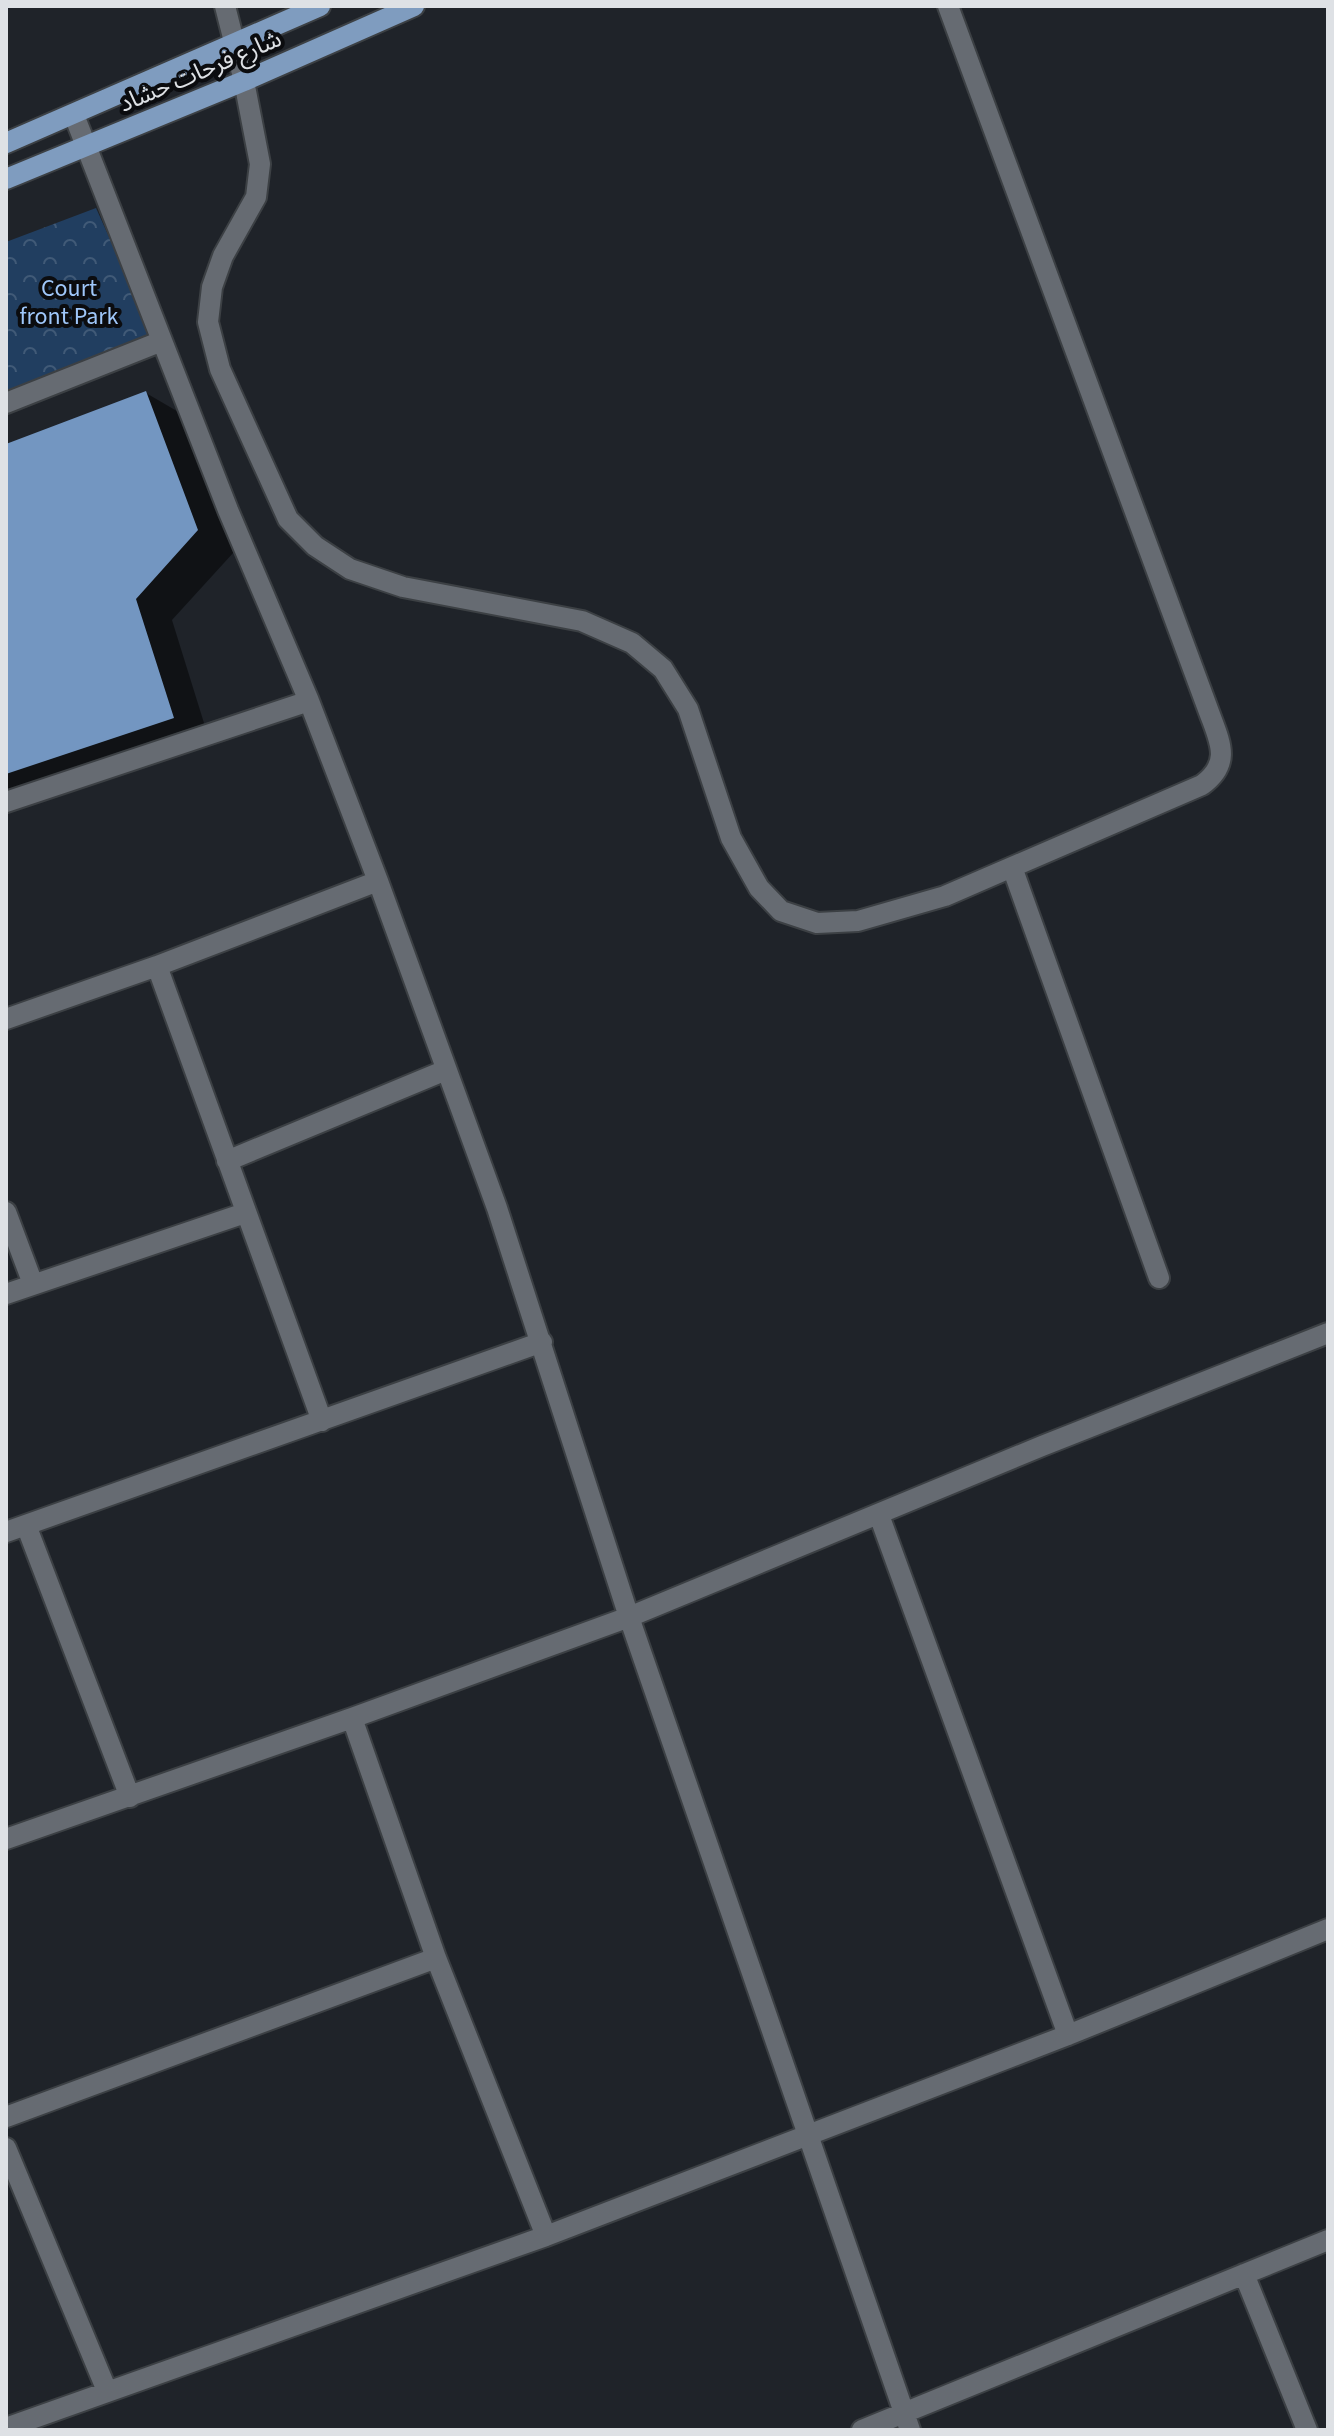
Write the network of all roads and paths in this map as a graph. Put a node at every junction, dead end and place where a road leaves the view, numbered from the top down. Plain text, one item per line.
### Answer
1 (225, 6) edge
2 (320, 6) edge
3 (414, 6) edge
4 (948, 6) edge
5 (235, 43) junction
6 (244, 81) junction
7 (74, 115) junction
8 (6, 143) edge
9 (88, 147) junction
10 (6, 179) edge
11 (162, 341) junction
12 (6, 403) edge
13 (309, 701) junction
14 (6, 802) edge
15 (1012, 867) junction
16 (378, 881) junction
17 (157, 966) junction
18 (6, 1019) edge
19 (446, 1070) junction
20 (227, 1161) junction
21 (6, 1212) edge
22 (245, 1213) junction
23 (1159, 1278) dead end
24 (33, 1284) junction
25 (6, 1294) edge
26 (1328, 1333) edge
27 (542, 1342) junction
28 (322, 1421) junction
29 (879, 1515) junction
30 (16, 1529) edge
31 (629, 1617) junction
32 (352, 1718) junction
33 (130, 1797) junction
34 (6, 1839) edge
35 (1328, 1929) edge
36 (436, 1958) junction
37 (1068, 2035) junction
38 (6, 2117) edge
39 (809, 2135) junction
40 (6, 2148) edge
41 (546, 2236) junction
42 (1328, 2240) edge
43 (1244, 2274) junction
44 (107, 2391) junction
45 (908, 2422) edge
46 (6, 2428) edge
47 (862, 2430) edge
48 (1307, 2430) edge

1 - 5 street
2 - 5 main road, شارع فرحات حشاد
3 - 6 main road, شارع فرحات حشاد
4 - 15 street
5 - 6 street
5 - 7 main road, شارع فرحات حشاد
6 - 9 main road, شارع فرحات حشاد
6 - 15 street
7 - 8 main road, شارع فرحات حشاد
7 - 9 street
9 - 10 main road, شارع فرحات حشاد
9 - 11 street
11 - 12 street
11 - 13 street
13 - 14 street
13 - 16 street
15 - 23 street
16 - 17 street
16 - 19 street
17 - 18 street
17 - 20 street
19 - 20 street
19 - 27 street
20 - 22 street
21 - 24 street
22 - 24 street
22 - 28 street
24 - 25 street
26 - 29 street
27 - 28 street
27 - 31 street
28 - 30 street
29 - 31 street
29 - 37 street
30 - 33 street
31 - 32 street
31 - 39 street
32 - 33 street
32 - 36 street
33 - 34 street
35 - 37 street
36 - 38 street
36 - 41 street
37 - 39 street
39 - 41 street
39 - 45 street
40 - 44 street
41 - 44 street
42 - 43 street
43 - 45 street
43 - 48 street
44 - 46 street
45 - 47 street

